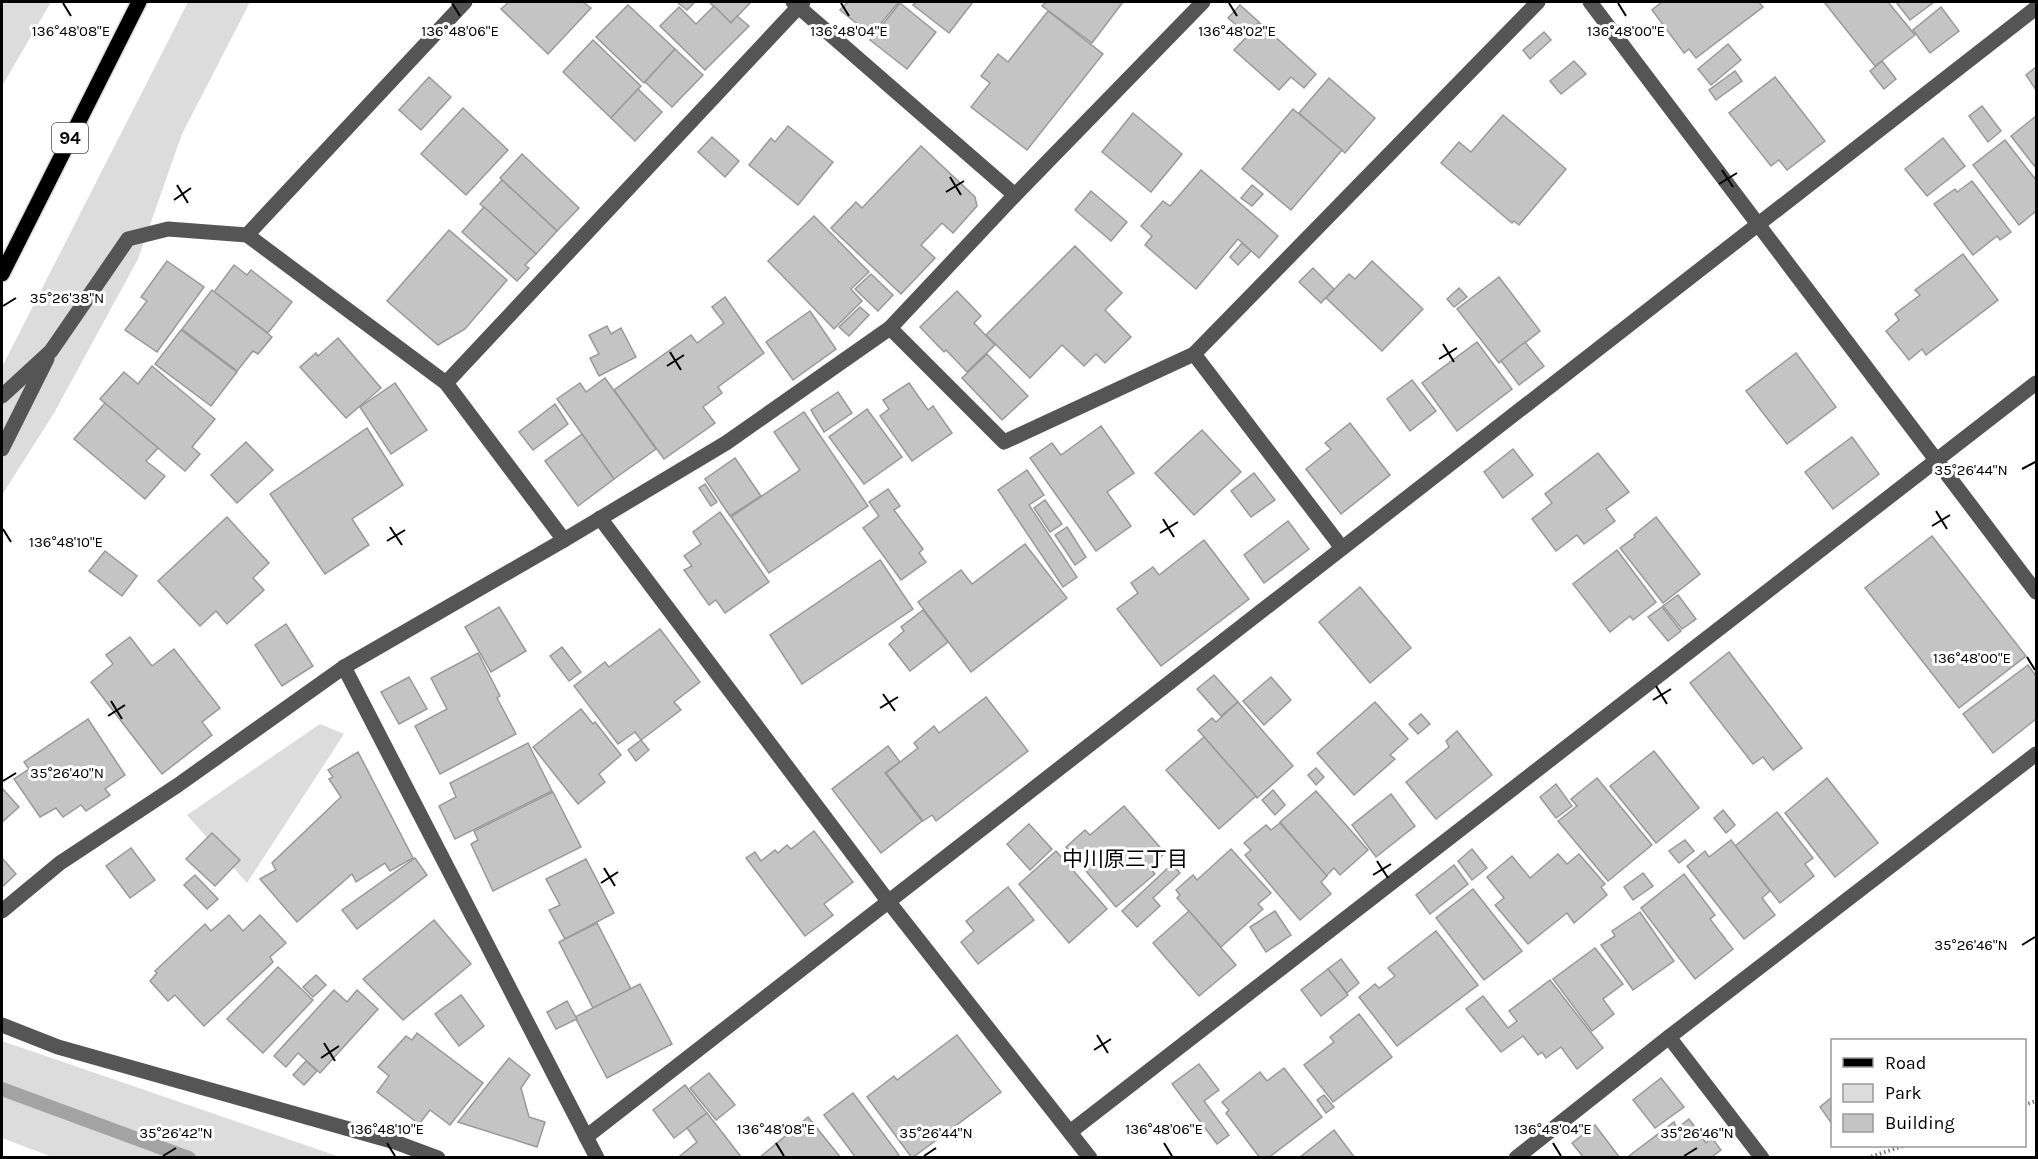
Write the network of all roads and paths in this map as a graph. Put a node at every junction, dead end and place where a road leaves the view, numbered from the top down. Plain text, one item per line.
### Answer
1 (139, 2) edge
2 (465, 2) edge
3 (1203, 2) edge
4 (1538, 2) edge
5 (1590, 2) edge
6 (798, 3) edge
7 (2037, 8) edge
8 (1015, 195) junction
9 (1759, 225) junction
10 (247, 235) junction
11 (2, 274) edge
12 (890, 328) junction
13 (51, 351) junction
14 (1194, 354) junction
15 (446, 382) junction
16 (2037, 383) edge
17 (2, 396) edge
18 (2, 449) edge
19 (1936, 459) junction
20 (600, 518) junction
21 (564, 540) junction
22 (1342, 548) junction
23 (2037, 592) edge
24 (344, 667) junction
25 (2037, 754) edge
26 (888, 901) junction
27 (2, 911) edge
28 (2, 1025) edge
29 (1669, 1037) junction
30 (1070, 1132) junction
31 (586, 1137) junction
32 (1900, 1147) edge
33 (438, 1158) edge
34 (597, 1158) edge
35 (1090, 1158) edge
36 (1516, 1158) edge
37 (1762, 1158) edge
38 (1867, 1158) edge

1 - 11 main road, 94
2 - 10 street
3 - 8 street
4 - 14 street
5 - 9 street
6 - 8 street
6 - 15 street
7 - 9 street
8 - 12 street
9 - 19 street
9 - 22 street
10 - 13 street
10 - 15 street
12 - 14 street
12 - 20 street
13 - 17 street
13 - 18 street
14 - 22 street
15 - 21 street
16 - 19 street
19 - 23 street
19 - 30 street
20 - 21 street
20 - 26 street
21 - 24 street
22 - 26 street
24 - 27 street
24 - 31 street
25 - 29 street
26 - 30 street
26 - 31 street
28 - 33 street
29 - 36 street
29 - 37 street
30 - 35 street
31 - 34 street
32 - 38 path

